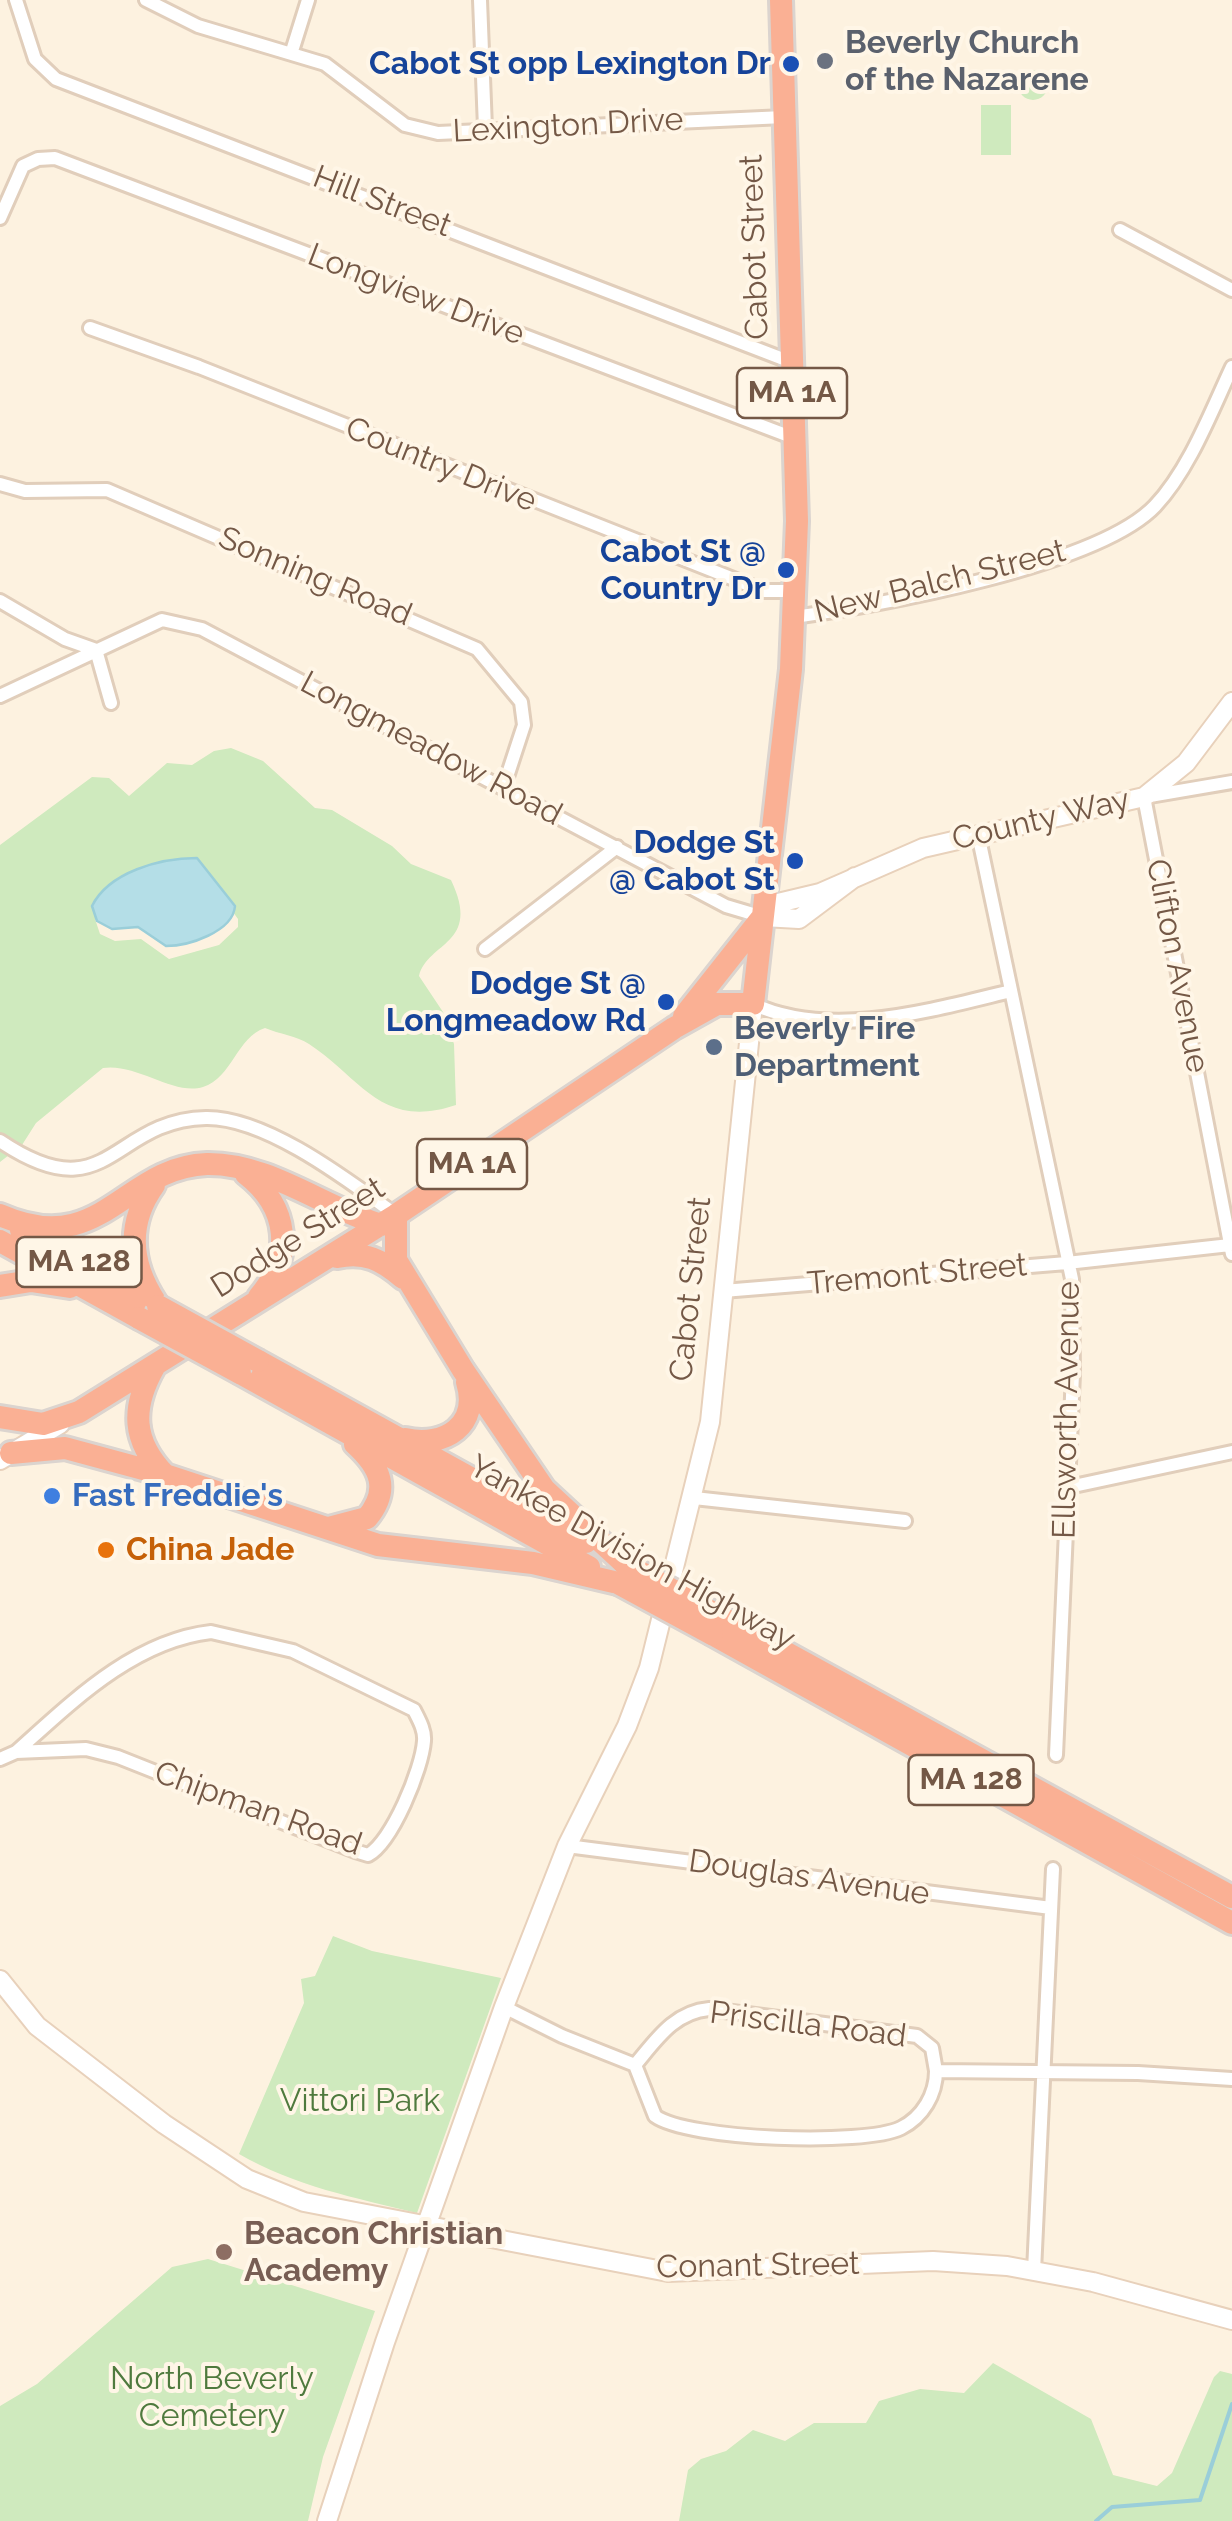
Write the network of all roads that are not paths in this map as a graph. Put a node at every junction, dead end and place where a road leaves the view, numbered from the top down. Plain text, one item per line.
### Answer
1 (16, 0) edge
2 (146, 0) edge
3 (308, 0) edge
4 (480, 0) edge
5 (780, 0) edge
6 (292, 51) junction
7 (784, 117) junction
8 (485, 128) junction
9 (0, 218) edge
10 (1120, 230) dead end
11 (1232, 290) edge
12 (90, 328) dead end
13 (791, 362) junction
14 (1232, 366) edge
15 (794, 438) junction
16 (0, 484) edge
17 (794, 590) junction
18 (0, 601) edge
19 (794, 617) junction
20 (96, 650) junction
21 (0, 696) edge
22 (1232, 702) edge
23 (111, 703) dead end
24 (1232, 782) edge
25 (504, 786) junction
26 (1144, 797) junction
27 (978, 834) junction
28 (618, 848) junction
29 (762, 917) junction
30 (485, 949) dead end
31 (1011, 991) junction
32 (753, 1004) junction
33 (674, 1028) junction
34 (0, 1142) edge
35 (240, 1169) junction
36 (157, 1180) junction
37 (0, 1216) edge
38 (389, 1220) junction
39 (0, 1241) edge
40 (1231, 1250) edge
41 (329, 1258) junction
42 (1068, 1263) junction
43 (404, 1278) junction
44 (0, 1286) edge
45 (723, 1291) junction
46 (95, 1292) junction
47 (251, 1308) junction
48 (148, 1312) junction
49 (154, 1367) junction
50 (249, 1367) junction
51 (463, 1370) junction
52 (79, 1412) junction
53 (0, 1417) edge
54 (329, 1422) junction
55 (394, 1437) junction
56 (1232, 1452) edge
57 (6, 1456) edge
58 (164, 1475) junction
59 (1069, 1487) junction
60 (694, 1498) junction
61 (905, 1520) dead end
62 (328, 1528) junction
63 (621, 1573) junction
64 (714, 1624) junction
65 (16, 1752) junction
66 (1056, 1755) dead end
67 (0, 1759) edge
68 (568, 1846) junction
69 (1053, 1869) dead end
70 (1232, 1897) edge
71 (1051, 1908) junction
72 (1232, 1922) edge
73 (0, 1980) edge
74 (504, 2008) junction
75 (635, 2064) junction
76 (936, 2071) junction
77 (1041, 2074) junction
78 (1232, 2078) edge
79 (425, 2226) junction
80 (1034, 2270) junction
81 (1232, 2320) edge
82 (328, 2521) edge

1 - 13 street, Hill Street
2 - 6 street, Lexington Drive
3 - 6 street
4 - 8 street
5 - 7 highway, Cabot Street / MA 1A
6 - 8 street, Lexington Drive
7 - 8 street, Lexington Drive
7 - 13 highway, Cabot Street / MA 1A
9 - 15 street, Longview Drive
10 - 11 street
12 - 17 street, Country Drive
13 - 15 highway, Cabot Street / MA 1A
14 - 19 street, New Balch Street
15 - 17 highway, Cabot Street / MA 1A
16 - 25 street, Sonning Road
17 - 19 highway, Cabot Street / MA 1A
18 - 20 street
19 - 29 highway, Cabot Street / MA 1A
20 - 21 street, Longmeadow Road
20 - 23 street
20 - 25 street, Longmeadow Road
22 - 26 main road
24 - 26 street, County Way
25 - 28 street, Longmeadow Road
26 - 27 main road, County Way
26 - 40 street, Clifton Avenue
27 - 29 main road, County Way
27 - 31 street, Ellsworth Avenue
28 - 29 street, Longmeadow Road
28 - 30 street
29 - 32 highway, Cabot Street / MA 1A
29 - 33 highway, Dodge Street / MA 1A
31 - 32 street
31 - 42 street, Ellsworth Avenue
32 - 33 highway, Dodge Street / MA 1A
32 - 45 main road, Cabot Street
33 - 38 highway, Dodge Street / MA 1A
34 - 38 street
35 - 36 highway
35 - 38 highway
35 - 47 highway
36 - 37 highway
36 - 48 highway
37 - 48 highway, Yankee Division Highway / MA 128
38 - 41 highway, Dodge Street / MA 1A
38 - 43 highway
39 - 46 highway, Yankee Division Highway / MA 128
40 - 42 street, Tremont Street
41 - 43 highway
41 - 47 highway, Dodge Street / MA 1A
42 - 45 street, Tremont Street
42 - 59 street, Ellsworth Avenue
43 - 51 highway
44 - 46 highway
45 - 60 main road, Cabot Street
46 - 48 highway, Yankee Division Highway / MA 128
47 - 49 highway, Dodge Street / MA 1A
48 - 50 highway, Yankee Division Highway / MA 128, bridge
49 - 52 highway, Dodge Street / MA 1A
49 - 58 highway
50 - 54 highway, Yankee Division Highway / MA 128
50 - 55 highway, Yankee Division Highway / MA 128
51 - 55 highway
51 - 63 highway
52 - 53 highway
52 - 57 main road, Dodge Street / MA 1A
54 - 62 highway
54 - 63 highway, Yankee Division Highway / MA 128
55 - 63 highway, Yankee Division Highway / MA 128
56 - 59 street
57 - 58 highway
58 - 62 highway
59 - 66 street, Ellsworth Avenue
60 - 61 street
60 - 68 main road, Cabot Street
62 - 63 highway
63 - 64 highway, Yankee Division Highway / MA 128, bridge
64 - 70 highway, Yankee Division Highway / MA 128
64 - 72 highway, Yankee Division Highway / MA 128
65 - 65 street, Chipman Road
65 - 67 street, Chipman Road
68 - 71 street, Douglas Avenue
68 - 74 main road, Cabot Street
69 - 71 street
71 - 77 street
73 - 79 main road, Conant Street
74 - 75 street
74 - 79 main road, Cabot Street
75 - 76 street, Priscilla Road
75 - 76 street
76 - 77 street, Priscilla Road
77 - 78 street, Priscilla Road
77 - 80 street
79 - 80 main road, Conant Street
79 - 82 main road, Cabot Street
80 - 81 main road, Conant Street

